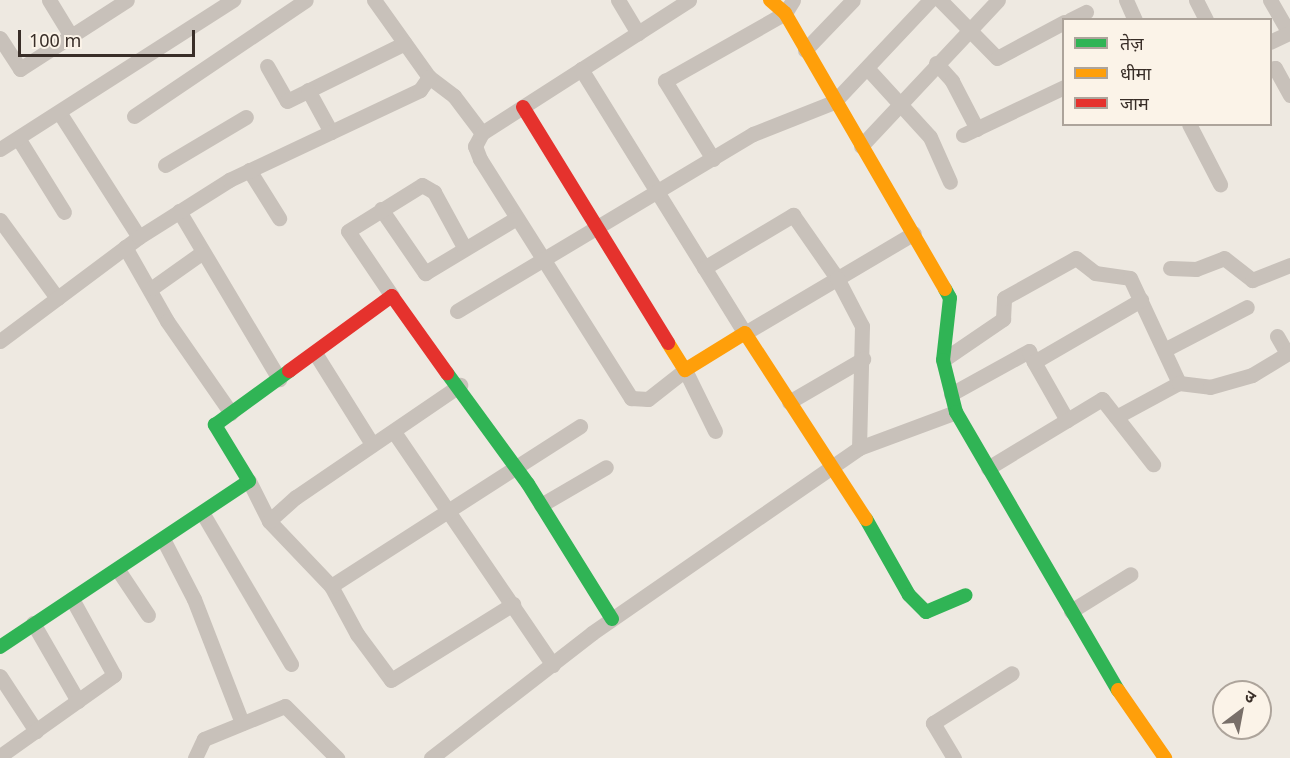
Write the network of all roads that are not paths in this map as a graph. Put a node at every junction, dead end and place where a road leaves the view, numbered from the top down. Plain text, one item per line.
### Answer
1 (49, 0) edge
2 (125, 0) edge
3 (233, 0) edge
4 (306, 0) edge
5 (374, 0) edge
6 (618, 0) edge
7 (689, 0) edge
8 (770, 0) edge
9 (853, 0) edge
10 (930, 0) edge
11 (940, 0) edge
12 (998, 0) edge
13 (1126, 0) edge
14 (1196, 0) edge
15 (1270, 0) edge
16 (789, 6) edge
17 (1086, 12) dead end
18 (1074, 18) edge
19 (1134, 18) edge
20 (1205, 18) edge
21 (1062, 23) edge
22 (968, 29) junction
23 (638, 33) junction
24 (71, 36) junction
25 (0, 38) edge
26 (1272, 41) edge
27 (405, 43) junction
28 (805, 50) junction
29 (936, 63) junction
30 (267, 66) dead end
31 (867, 68) junction
32 (581, 69) junction
33 (1272, 69) edge
34 (429, 77) junction
35 (1062, 88) edge
36 (308, 90) junction
37 (1290, 95) edge
38 (834, 102) junction
39 (903, 104) junction
40 (523, 107) junction
41 (59, 112) junction
42 (135, 116) dead end
43 (246, 117) dead end
44 (1190, 126) edge
45 (331, 132) junction
46 (482, 133) junction
47 (18, 138) junction
48 (861, 146) junction
49 (0, 149) edge
50 (713, 159) junction
51 (165, 165) dead end
52 (249, 170) junction
53 (950, 182) dead end
54 (1220, 184) dead end
55 (657, 195) junction
56 (381, 209) junction
57 (64, 212) dead end
58 (178, 212) junction
59 (279, 218) dead end
60 (515, 219) junction
61 (0, 220) edge
62 (597, 231) junction
63 (914, 232) junction
64 (139, 237) junction
65 (125, 247) junction
66 (464, 247) junction
67 (200, 254) junction
68 (544, 261) junction
69 (1290, 265) edge
70 (704, 268) junction
71 (1170, 268) dead end
72 (837, 278) junction
73 (152, 288) junction
74 (392, 296) junction
75 (57, 298) junction
76 (1141, 300) junction
77 (1247, 307) dead end
78 (457, 311) dead end
79 (745, 333) junction
80 (1277, 336) dead end
81 (0, 341) edge
82 (1166, 349) junction
83 (315, 353) junction
84 (1289, 353) edge
85 (863, 359) junction
86 (943, 360) junction
87 (1034, 362) junction
88 (685, 370) junction
89 (279, 379) junction
90 (1179, 382) junction
91 (460, 385) junction
92 (951, 394) junction
93 (789, 402) junction
94 (956, 411) junction
95 (231, 413) junction
96 (1116, 417) junction
97 (1067, 420) junction
98 (580, 426) dead end
99 (715, 431) dead end
100 (394, 432) junction
101 (372, 444) junction
102 (859, 448) junction
103 (1153, 464) dead end
104 (516, 467) junction
105 (606, 467) dead end
106 (831, 468) junction
107 (988, 468) junction
108 (249, 481) junction
109 (541, 505) junction
110 (447, 509) junction
111 (203, 514) junction
112 (270, 521) junction
113 (164, 541) junction
114 (118, 570) junction
115 (1131, 574) dead end
116 (331, 586) junction
117 (966, 595) dead end
118 (72, 599) junction
119 (513, 604) junction
120 (1071, 611) junction
121 (148, 615) dead end
122 (612, 619) junction
123 (33, 623) junction
124 (0, 647) edge
125 (291, 664) dead end
126 (553, 665) junction
127 (1012, 674) dead end
128 (0, 675) edge
129 (78, 701) junction
130 (242, 723) junction
131 (36, 731) junction
132 (0, 756) edge
133 (195, 758) edge
134 (337, 758) edge
135 (431, 758) edge
136 (954, 758) edge
137 (1165, 758) edge

1 - 24 street
2 - 24 street
3 - 41 street
4 - 42 street
5 - 27 street
6 - 23 street
7 - 23 street
8 - 16 street
9 - 28 street
10 - 31 street
11 - 22 street
12 - 22 street
13 - 19 street
14 - 20 street
15 - 26 street
16 - 28 street
16 - 50 street
17 - 18 street
21 - 22 street
22 - 29 street
23 - 32 street
24 - 25 street
27 - 34 street
27 - 36 street
28 - 38 street
29 - 35 street
29 - 39 street
30 - 36 street
31 - 38 street
31 - 39 street
32 - 40 street
32 - 55 street
33 - 37 street
34 - 45 street
34 - 46 street
36 - 45 street
38 - 48 street
38 - 50 street
39 - 48 street
39 - 53 street
40 - 46 street
40 - 62 street
41 - 47 street
41 - 64 street
43 - 51 street
44 - 54 street
45 - 52 street
46 - 60 street
47 - 49 street
47 - 57 street
48 - 63 street
50 - 55 street
52 - 58 street
52 - 59 street
55 - 62 street
55 - 70 street
56 - 66 street
56 - 66 street
56 - 74 street
58 - 64 street
58 - 67 street
60 - 66 street
60 - 68 street
61 - 75 street
62 - 68 street
62 - 88 street
63 - 72 street
63 - 86 street
64 - 65 street
65 - 73 street
65 - 75 street
67 - 73 street
67 - 89 street
68 - 78 street
68 - 88 street
69 - 71 street
70 - 72 street
70 - 79 street
72 - 79 street
72 - 85 street
73 - 95 street
74 - 83 street
74 - 91 street
75 - 81 street
76 - 82 street
76 - 86 street
76 - 87 street
77 - 82 street
79 - 88 street
79 - 93 street
80 - 84 street
82 - 90 street
83 - 89 street
83 - 101 street
84 - 90 street
85 - 93 street
85 - 102 street
86 - 92 street
87 - 92 street
87 - 97 street
88 - 99 street
89 - 95 street
90 - 96 street
91 - 100 street
91 - 104 street
92 - 94 street
93 - 106 street
94 - 102 street
94 - 107 street
95 - 108 street
96 - 97 street
96 - 103 street
97 - 107 street
98 - 104 street
100 - 101 street
100 - 110 street
101 - 112 street
102 - 106 street
104 - 109 street
104 - 110 street
105 - 109 street
106 - 117 street
106 - 122 street
107 - 120 street
108 - 111 street
108 - 112 street
109 - 122 street
110 - 116 street
110 - 119 street
111 - 113 street
111 - 125 street
112 - 116 street
113 - 114 street
113 - 130 street
114 - 118 street
114 - 121 street
115 - 120 street
116 - 119 street
118 - 123 street
118 - 129 street
119 - 126 street
120 - 137 street
122 - 126 street
123 - 124 street
123 - 129 street
126 - 135 street
127 - 136 street
128 - 131 street
129 - 131 street
130 - 133 street
130 - 134 street
131 - 132 street

